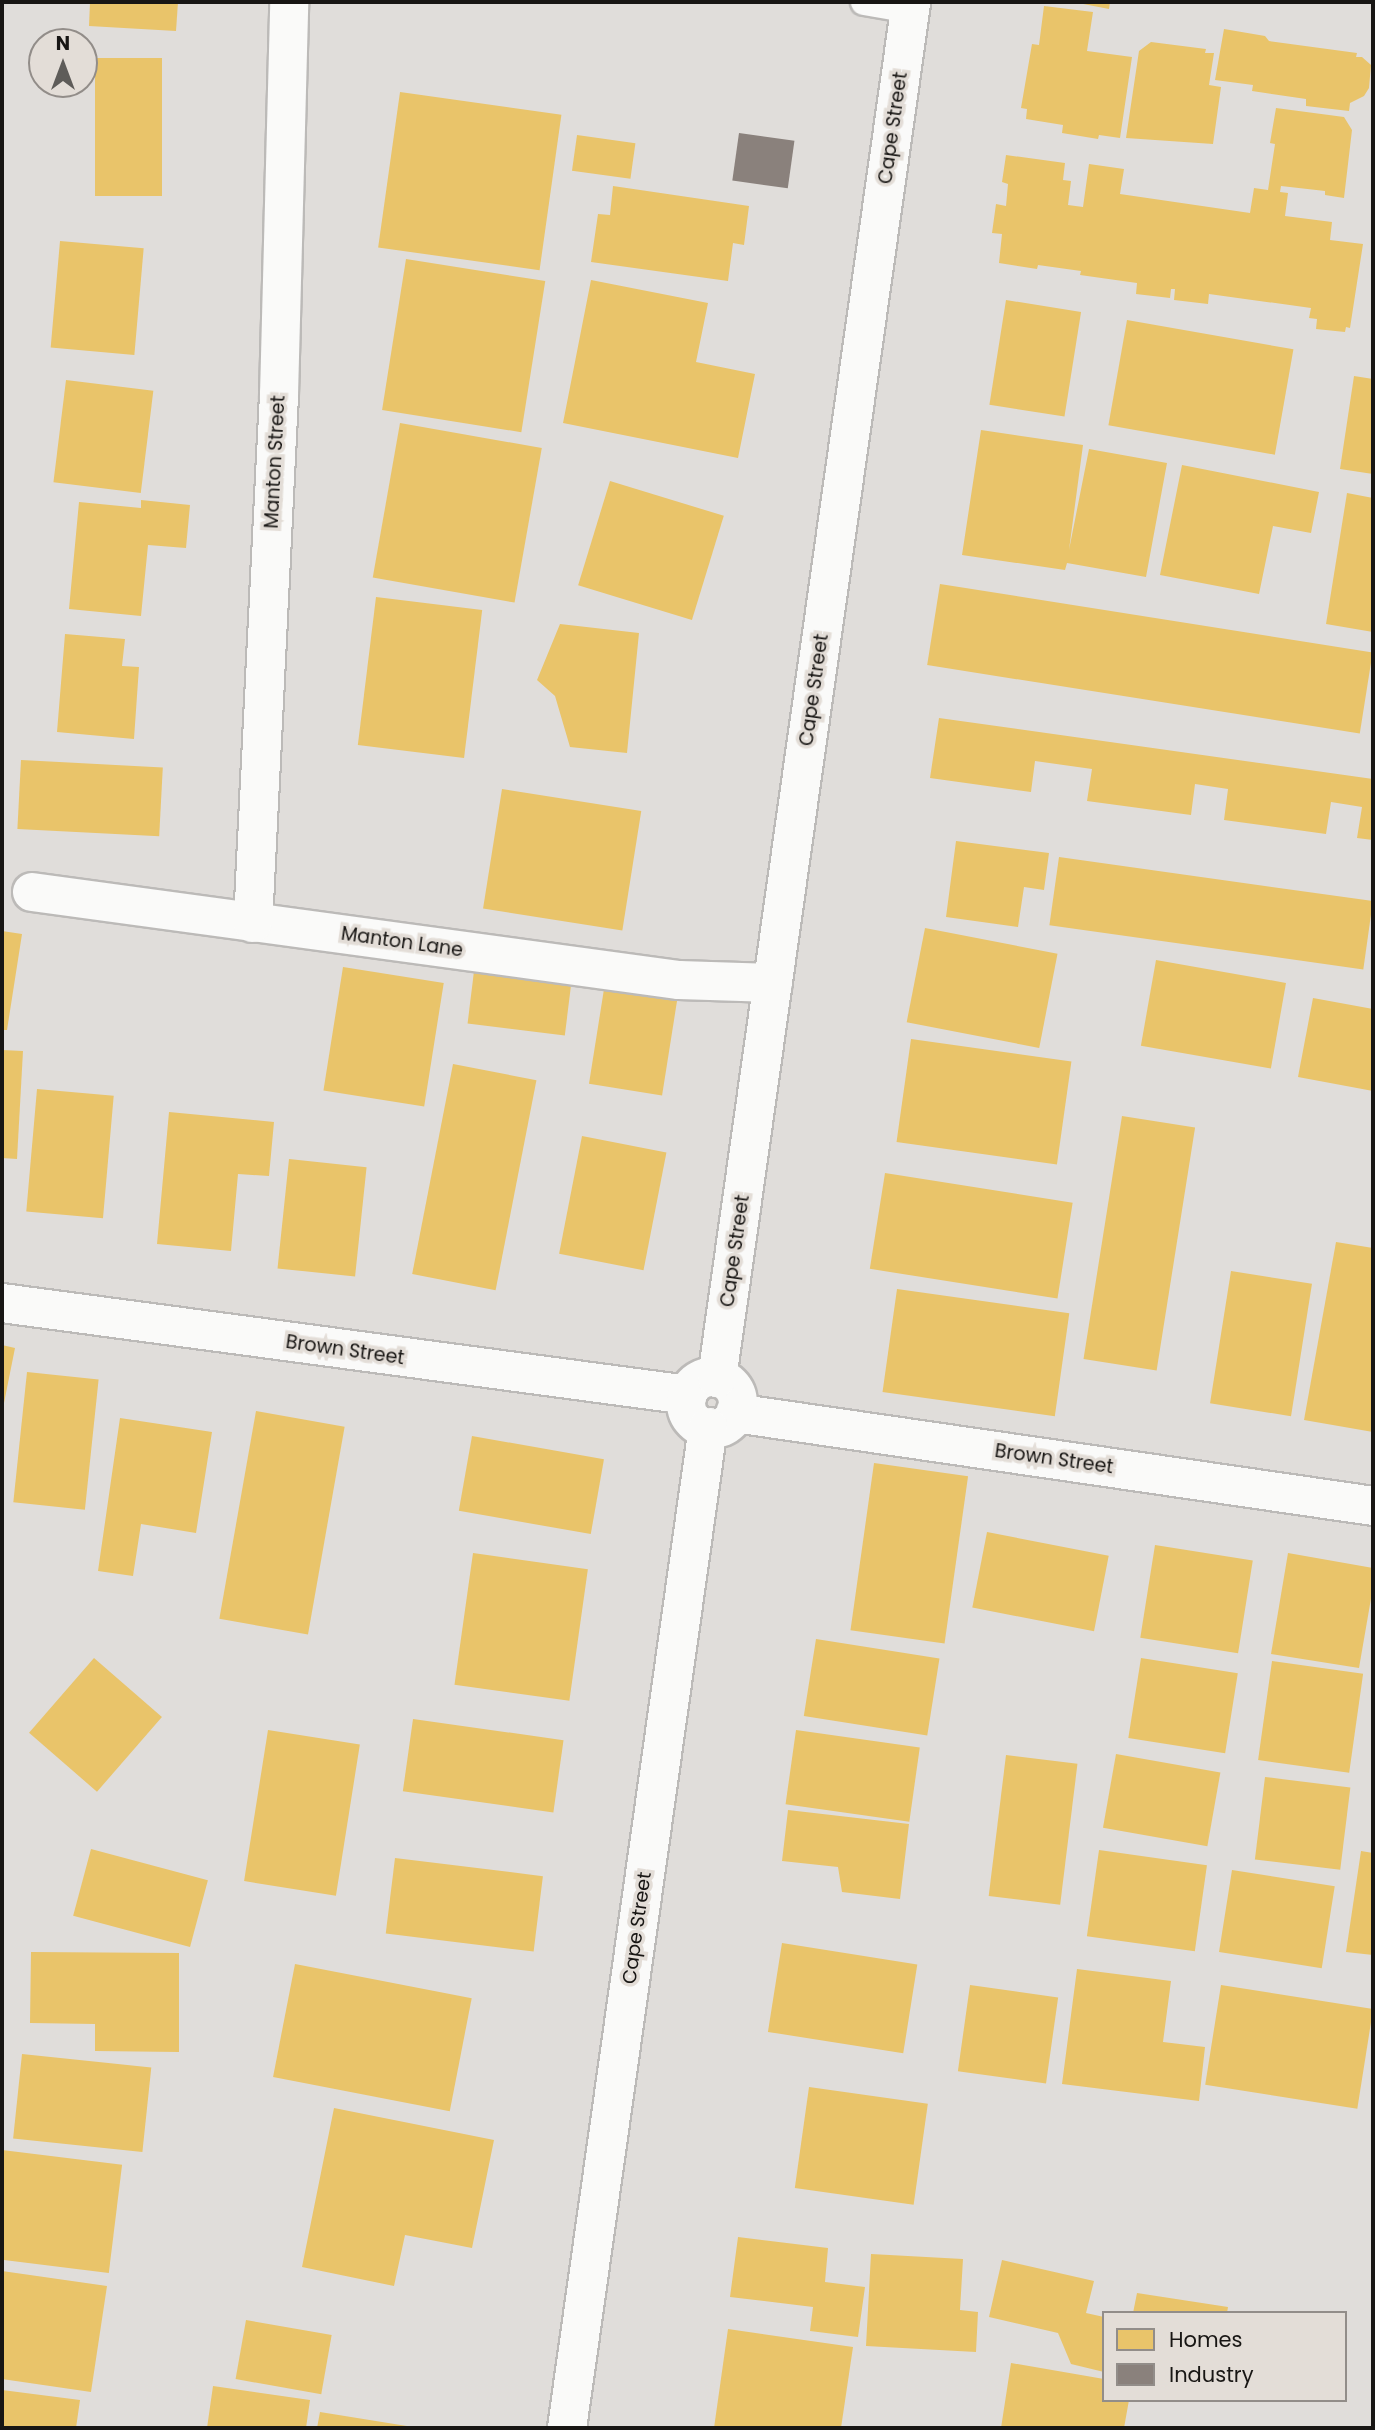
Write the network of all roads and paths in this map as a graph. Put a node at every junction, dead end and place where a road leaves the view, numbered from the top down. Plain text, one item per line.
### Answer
1 (289, 2) edge
2 (864, 2) edge
3 (911, 6) edge
4 (32, 892) dead end
5 (253, 923) junction
6 (773, 983) junction
7 (2, 1303) edge
8 (703, 1387) junction
9 (722, 1420) junction
10 (1373, 1506) edge
11 (567, 2428) edge

1 - 5 street, Manton Street
2 - 3 lane
3 - 6 street, Cape Street
4 - 5 street, Manton Lane
5 - 6 street, Manton Lane
6 - 8 street, Cape Street
7 - 8 street, Brown Street
8 - 9 street
9 - 10 street, Brown Street
9 - 11 street, Cape Street

